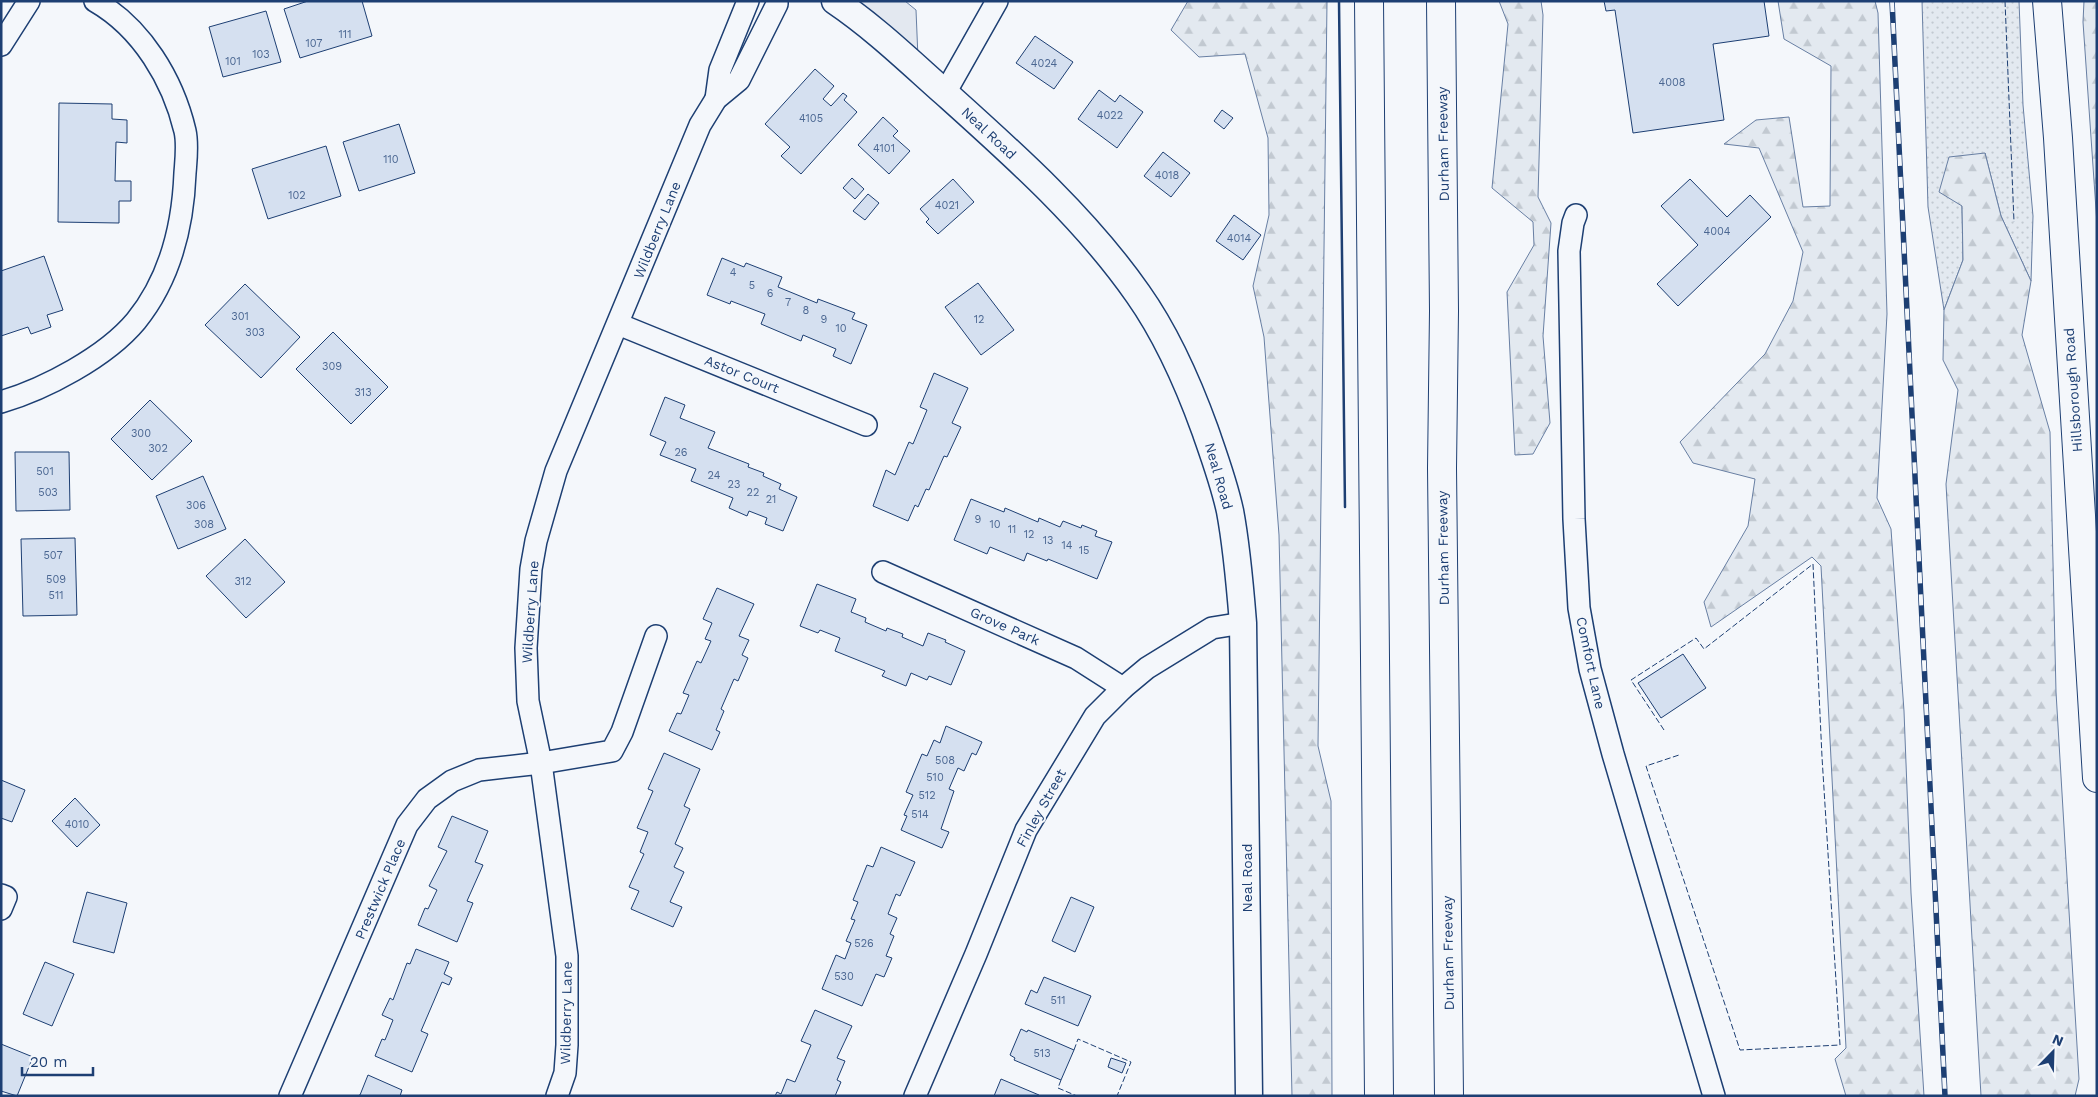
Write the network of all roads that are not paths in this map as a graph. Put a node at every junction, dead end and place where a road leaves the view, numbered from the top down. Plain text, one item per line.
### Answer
1 (29, 1) edge
2 (95, 1) edge
3 (748, 1) edge
4 (777, 1) edge
5 (835, 1) edge
6 (997, 1) edge
7 (1369, 1) edge
8 (1441, 1) edge
9 (2047, 1) edge
10 (1, 45) edge
11 (945, 93) junction
12 (716, 99) junction
13 (1576, 216) dead end
14 (618, 324) junction
15 (1, 402) edge
16 (866, 425) dead end
17 (883, 572) dead end
18 (1243, 623) junction
19 (656, 636) dead end
20 (1123, 688) junction
21 (541, 763) junction
22 (2097, 778) edge
23 (1, 895) edge
24 (1, 909) edge
25 (290, 1096) edge
26 (557, 1096) edge
27 (915, 1096) edge
28 (1249, 1096) edge
29 (1379, 1096) edge
30 (1449, 1096) edge
31 (1714, 1096) edge

1 - 10 street
2 - 15 street
3 - 12 street, Wildberry Lane
4 - 12 street, Wildberry Lane
5 - 11 street, Neal Road
6 - 11 street
7 - 29 main road
8 - 30 main road, Durham Freeway
9 - 22 main road, Hillsborough Road
11 - 18 street, Neal Road
12 - 14 street, Wildberry Lane
13 - 31 street, Comfort Lane
14 - 16 street, Astor Court
14 - 21 street, Wildberry Lane
17 - 20 street, Grove Park
18 - 20 street, Finley Street
18 - 28 street, Neal Road
19 - 21 street, Prestwick Place
20 - 27 street, Finley Street
21 - 25 street, Prestwick Place
21 - 26 street, Wildberry Lane
23 - 24 street

